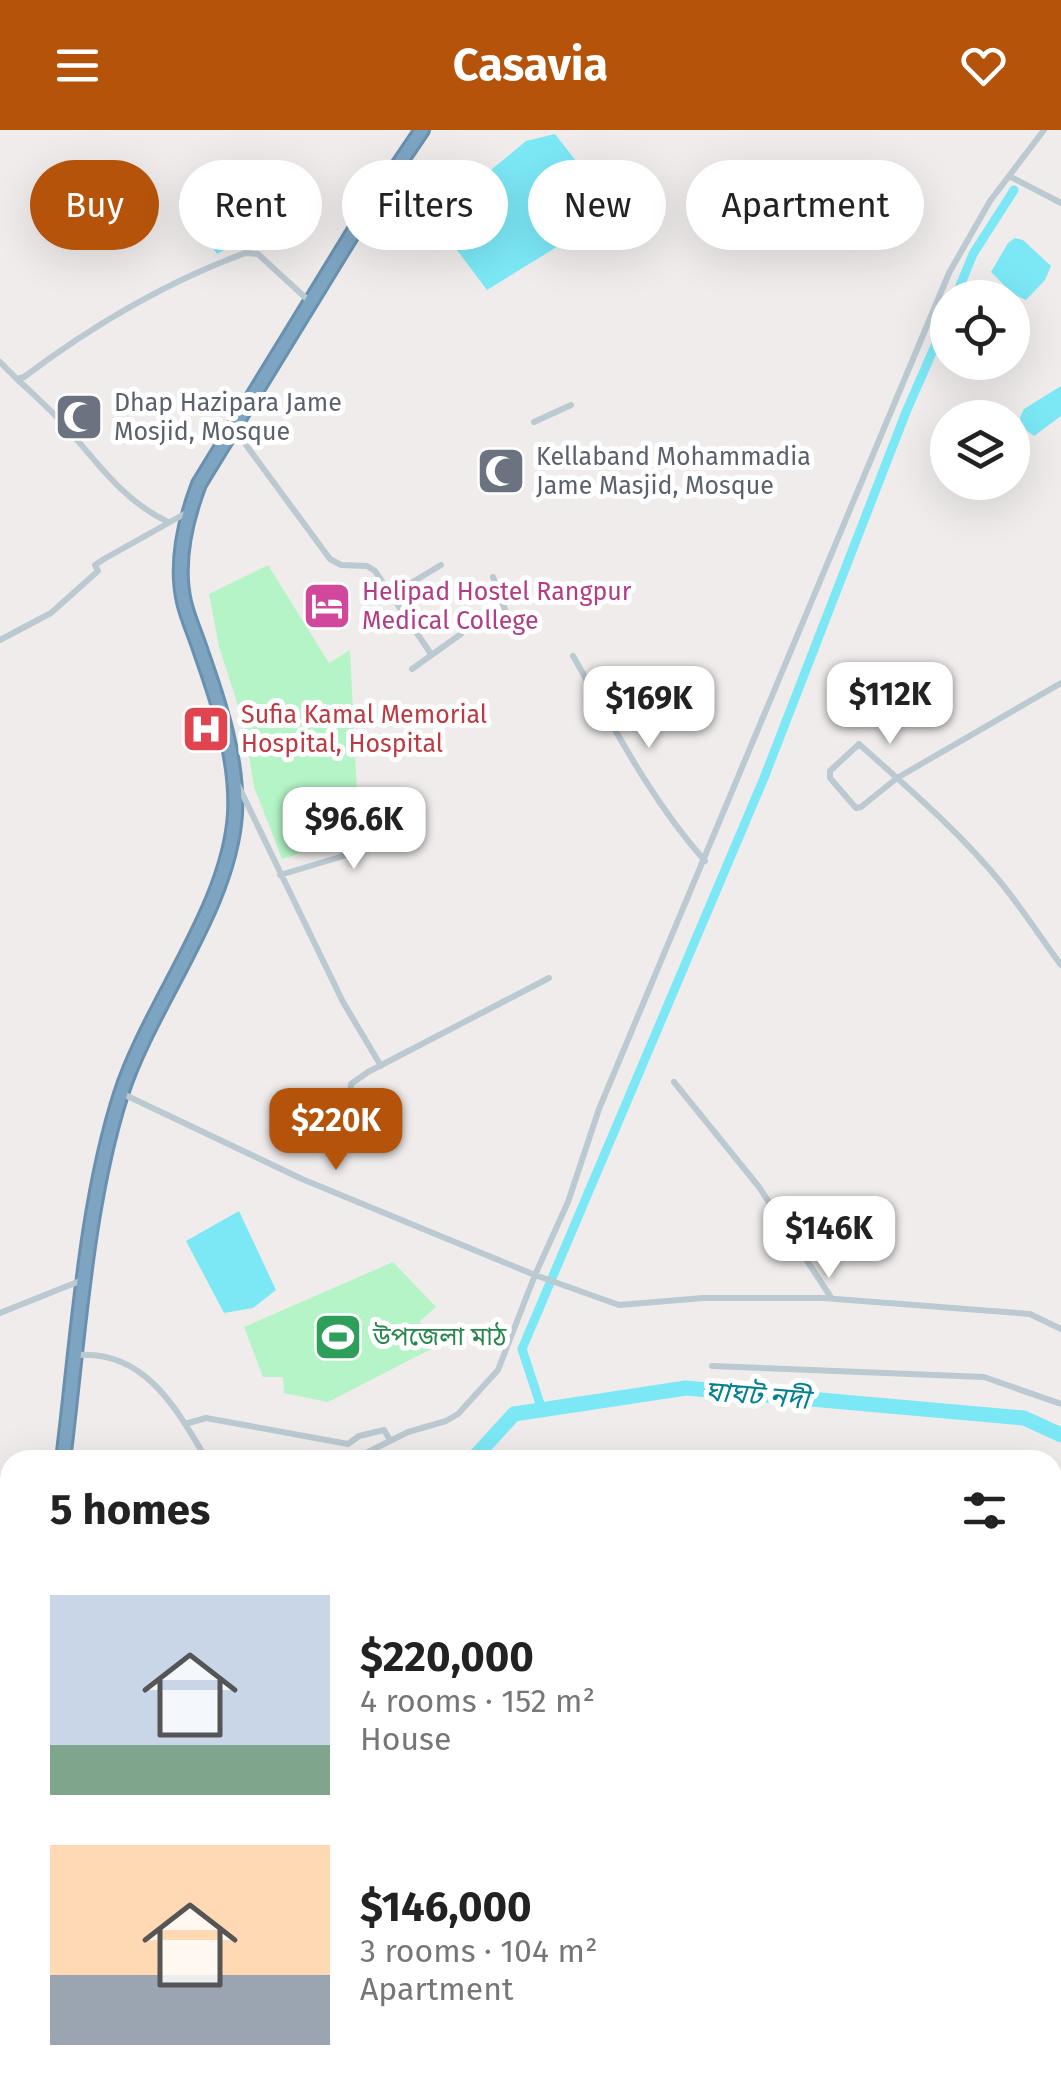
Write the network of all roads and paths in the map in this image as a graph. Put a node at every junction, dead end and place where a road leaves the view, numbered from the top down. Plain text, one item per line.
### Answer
1 (422, 130) edge
2 (1044, 130) edge
3 (1009, 176) junction
4 (1061, 203) edge
5 (310, 302) junction
6 (0, 362) edge
7 (16, 379) junction
8 (571, 405) dead end
9 (534, 422) dead end
10 (234, 430) junction
11 (188, 512) junction
12 (170, 522) junction
13 (441, 565) dead end
14 (493, 577) dead end
15 (391, 595) junction
16 (507, 614) dead end
17 (461, 634) dead end
18 (0, 640) edge
19 (431, 654) junction
20 (573, 656) dead end
21 (412, 668) dead end
22 (1061, 683) edge
23 (897, 778) junction
24 (235, 779) junction
25 (410, 824) dead end
26 (705, 860) junction
27 (280, 874) junction
28 (1061, 964) edge
29 (549, 978) dead end
30 (380, 1066) junction
31 (674, 1082) dead end
32 (121, 1093) junction
33 (332, 1119) dead end
34 (537, 1276) junction
35 (86, 1278) junction
36 (832, 1299) junction
37 (0, 1314) edge
38 (1061, 1329) edge
39 (76, 1355) junction
40 (712, 1366) dead end
41 (1061, 1404) edge
42 (185, 1424) junction
43 (390, 1440) junction
44 (64, 1450) edge
45 (202, 1450) edge
46 (371, 1450) edge

1 - 5 highway
2 - 3 street
3 - 4 street
3 - 26 street
5 - 7 street
5 - 10 highway
6 - 7 street
7 - 12 street
8 - 9 street
10 - 11 highway
10 - 15 street
11 - 12 street
11 - 24 highway
12 - 18 street
13 - 15 street
14 - 16 street
15 - 19 street
17 - 19 street
19 - 21 street
20 - 26 street
22 - 23 street
23 - 23 street
23 - 28 street
24 - 27 street
24 - 32 highway
25 - 27 street
26 - 34 street
27 - 30 street
29 - 30 street
30 - 33 street
31 - 36 street
32 - 34 street
32 - 35 highway
34 - 36 street
34 - 43 street
35 - 37 street
35 - 39 highway
36 - 38 street
39 - 42 street
39 - 44 highway
40 - 41 street
42 - 43 street
42 - 45 street
43 - 46 street

